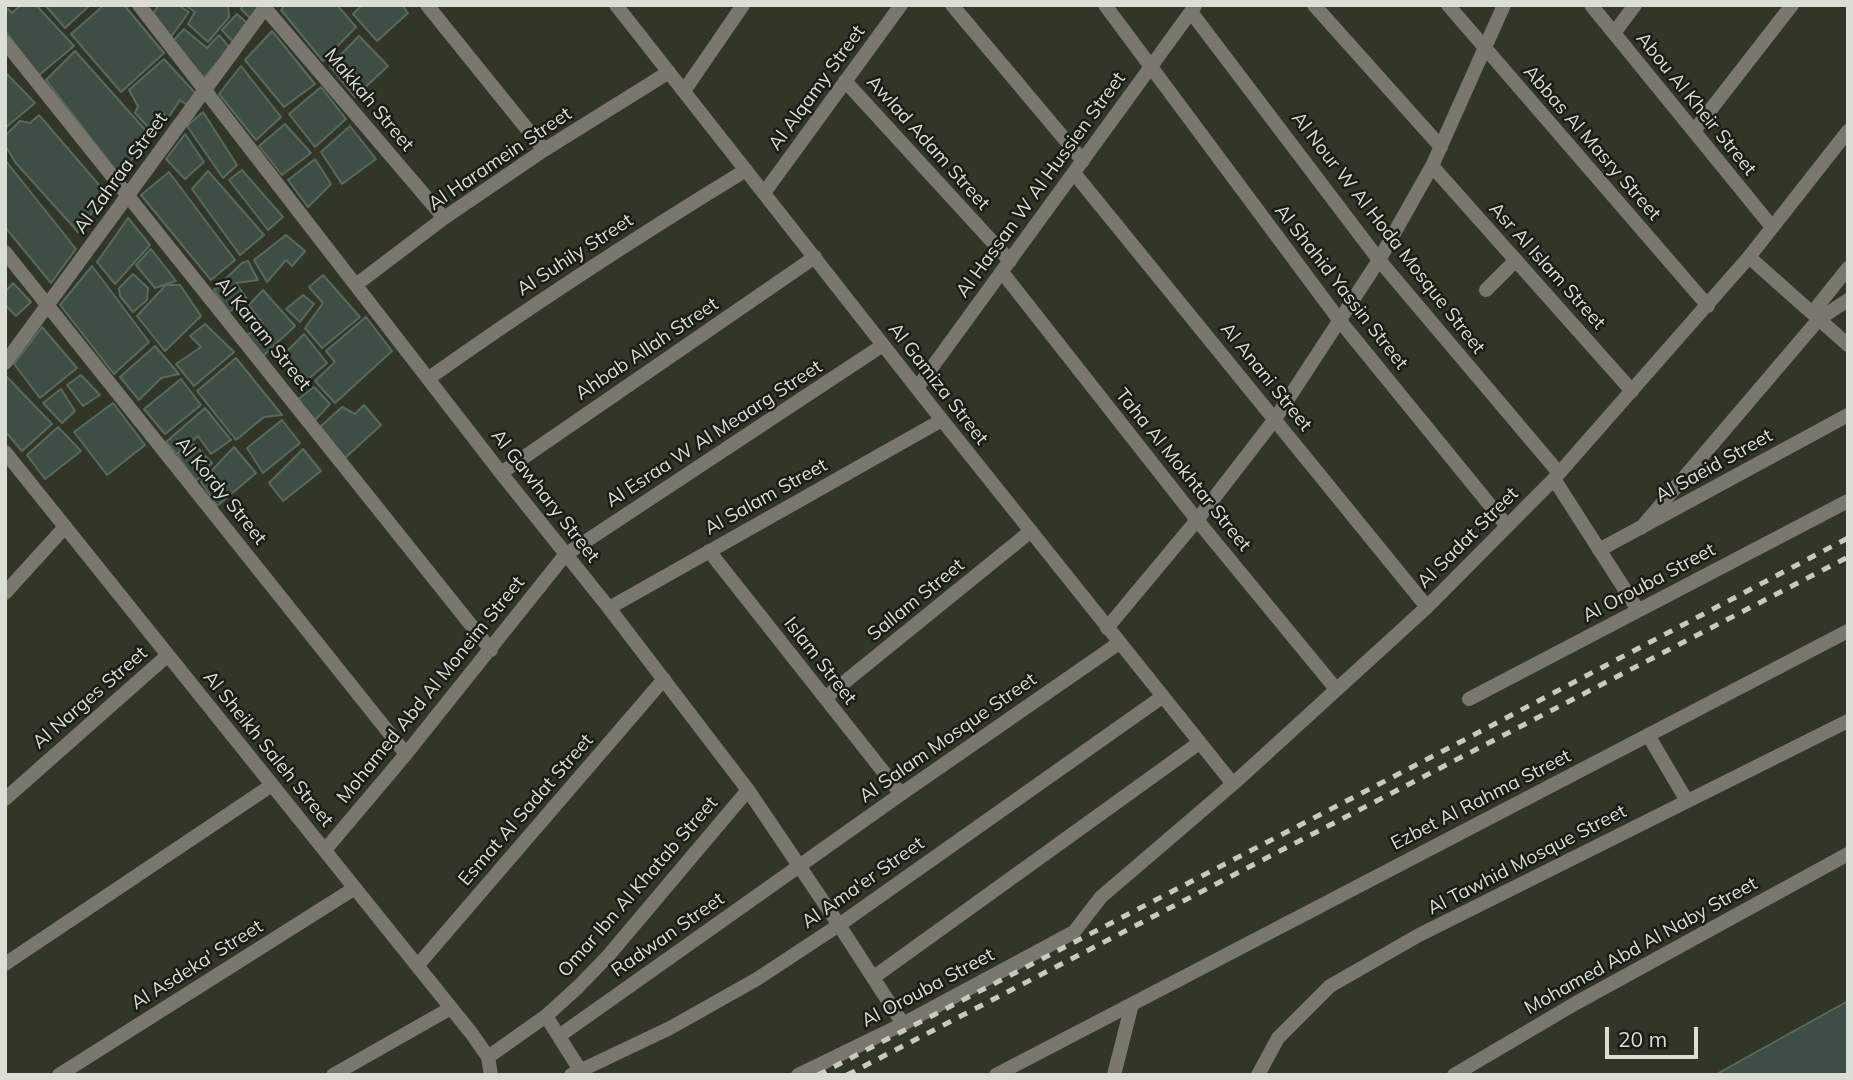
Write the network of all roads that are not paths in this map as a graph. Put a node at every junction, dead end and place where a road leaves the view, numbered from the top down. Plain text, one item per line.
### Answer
1 (139, 5) edge
2 (427, 5) edge
3 (616, 5) edge
4 (743, 5) edge
5 (901, 5) edge
6 (952, 5) edge
7 (1105, 5) edge
8 (1314, 5) edge
9 (1448, 5) edge
10 (1504, 5) edge
11 (1591, 5) edge
12 (1635, 5) edge
13 (1792, 5) edge
14 (266, 6) edge
15 (1194, 9) edge
16 (1614, 33) junction
17 (5, 43) edge
18 (1486, 50) junction
19 (1152, 67) junction
20 (669, 72) junction
21 (845, 81) junction
22 (205, 90) junction
23 (684, 91) junction
24 (1694, 131) junction
25 (1848, 131) edge
26 (1441, 147) junction
27 (544, 150) junction
28 (1432, 166) junction
29 (1078, 167) junction
30 (746, 170) junction
31 (764, 193) junction
32 (128, 196) junction
33 (444, 218) junction
34 (1772, 227) junction
35 (5, 252) edge
36 (815, 257) junction
37 (1749, 257) junction
38 (1379, 260) junction
39 (1516, 260) junction
40 (1006, 266) junction
41 (1848, 268) edge
42 (356, 284) junction
43 (1486, 290) dead end
44 (1848, 300) edge
45 (48, 305) junction
46 (1708, 306) junction
47 (1816, 316) junction
48 (1340, 321) junction
49 (883, 345) junction
50 (1848, 345) edge
51 (5, 363) edge
52 (429, 378) junction
53 (917, 388) junction
54 (1632, 391) junction
55 (1848, 415) edge
56 (1275, 419) junction
57 (942, 420) junction
58 (5, 452) edge
59 (501, 473) junction
60 (1556, 476) junction
61 (1848, 501) edge
62 (1197, 520) junction
63 (1507, 526) junction
64 (65, 527) junction
65 (1641, 528) junction
66 (1031, 531) junction
67 (1599, 550) junction
68 (709, 551) junction
69 (565, 555) junction
70 (5, 593) edge
71 (1427, 607) junction
72 (609, 608) junction
73 (1637, 610) junction
74 (1107, 628) junction
75 (1848, 631) edge
76 (1119, 643) junction
77 (491, 650) junction
78 (168, 655) junction
79 (664, 679) junction
80 (1336, 690) junction
81 (1162, 697) junction
82 (825, 698) junction
83 (1469, 699) dead end
84 (1848, 721) edge
85 (1648, 735) junction
86 (1199, 743) junction
87 (406, 754) junction
88 (1233, 783) junction
89 (272, 785) junction
90 (748, 790) junction
91 (901, 794) junction
92 (5, 799) edge
93 (1687, 801) junction
94 (324, 850) junction
95 (1848, 854) edge
96 (800, 866) junction
97 (355, 888) junction
98 (839, 925) junction
99 (1074, 932) joint
100 (5, 964) edge
101 (418, 965) junction
102 (874, 977) junction
103 (1132, 1004) junction
104 (451, 1008) junction
105 (546, 1016) junction
106 (904, 1024) junction
107 (559, 1036) junction
108 (488, 1058) junction
109 (576, 1073) edge
110 (59, 1075) edge
111 (333, 1075) edge
112 (491, 1075) edge
113 (798, 1075) edge
114 (996, 1075) edge
115 (1114, 1075) edge
116 (1258, 1075) edge
117 (1454, 1075) edge

1 - 22 street, Al Gawhary Street
2 - 27 street
3 - 20 street, Al Gamiza Street
4 - 23 street
5 - 21 street, Al Alqamy Street
6 - 29 street, Al Anani Street
7 - 19 street, Al Shahid Yassin Street
8 - 26 street
9 - 18 street, Abbas Al Masry Street
10 - 18 street
11 - 16 street, Abou Al Kheir Street
12 - 16 street
13 - 24 street
14 - 22 street, Al Zahraa Street
14 - 33 street, Makkah Street
15 - 19 street, Al Hassan W Al Hussien Street
15 - 38 street, Al Nour W Al Hoda Mosque Street
16 - 24 street, Abou Al Kheir Street
17 - 32 street, Al Karam Street
18 - 26 street
18 - 46 street, Abbas Al Masry Street
19 - 29 street, Al Hassan W Al Hussien Street
19 - 48 street, Al Shahid Yassin Street
20 - 23 street, Al Gamiza Street
20 - 27 street, Al Haramein Street
21 - 31 street, Al Alqamy Street
21 - 40 street, Awlad Adam Street
22 - 32 street, Al Zahraa Street
22 - 42 street, Al Gawhary Street
23 - 30 street, Al Gamiza Street
24 - 34 street, Abou Al Kheir Street
25 - 34 street, Al Sadat Street
26 - 28 street
27 - 33 street, Al Haramein Street
28 - 38 street
28 - 39 street, Asr Al Islam Street
29 - 40 street, Al Hassan W Al Hussien Street
29 - 56 street, Al Anani Street
30 - 31 street, Al Gamiza Street
30 - 52 street, Al Suhily Street
31 - 36 street, Al Gamiza Street
32 - 45 street, Al Zahraa Street
32 - 77 street, Al Karam Street
33 - 42 street, Al Haramein Street
34 - 37 street, Al Sadat Street
35 - 45 street, Al Kordy Street
36 - 49 street, Al Gamiza Street
36 - 59 street, Ahbab Allah Street
37 - 46 street, Al Sadat Street
37 - 47 street
38 - 48 street
38 - 60 street, Al Nour W Al Hoda Mosque Street
39 - 43 street
39 - 54 street, Asr Al Islam Street
40 - 53 street, Al Hassan W Al Hussien Street
40 - 62 street, Taha Al Mokhtar Street
41 - 47 street
42 - 52 street, Al Gawhary Street
44 - 47 street
45 - 51 street, Al Zahraa Street
45 - 87 street, Al Kordy Street
46 - 54 street, Al Sadat Street
47 - 50 street
47 - 65 street
48 - 56 street
48 - 63 street, Al Shahid Yassin Street
49 - 53 street, Al Gamiza Street
49 - 69 street, Al Esraa W Al Meaarg Street
52 - 59 street, Al Gawhary Street
53 - 57 street, Al Gamiza Street
54 - 60 street, Al Sadat Street
55 - 65 street, Al Saeid Street
56 - 62 street
56 - 71 street, Al Anani Street
57 - 66 street, Al Gamiza Street
57 - 68 street, Al Salam Street
58 - 64 street, Al Sheikh Saleh Street
59 - 69 street, Al Gawhary Street
60 - 63 street, Al Sadat Street
60 - 67 street, Al Nour W Al Hoda Mosque Street
61 - 73 street, Al Orouba Street
62 - 74 street
62 - 80 street, Taha Al Mokhtar Street
63 - 71 street, Al Sadat Street
64 - 70 street
64 - 78 street, Al Sheikh Saleh Street
65 - 67 street, Al Saeid Street
66 - 74 street, Al Gamiza Street
66 - 82 street, Sallam Street
67 - 73 street, Al Nour W Al Hoda Mosque Street
68 - 72 street, Al Salam Street
68 - 82 street, Islam Street
69 - 72 street, Al Gawhary Street
69 - 77 street, Mohamed Abd Al Moneim Street
71 - 80 street, Al Sadat Street
72 - 79 street, Al Gawhary Street
73 - 83 street, Al Orouba Street
74 - 76 street, Al Gamiza Street
75 - 85 street, Ezbet Al Rahma Street
76 - 81 street, Al Gamiza Street
76 - 91 street, Al Salam Mosque Street
77 - 87 street, Mohamed Abd Al Moneim Street
78 - 89 street, Al Sheikh Saleh Street
78 - 92 street, Al Narges Street
79 - 90 street, Al Gawhary Street
79 - 101 street, Esmat Al Sadat Street
80 - 88 street, Al Sadat Street
81 - 86 street, Al Gamiza Street
81 - 98 street, Al Ama'er Street
82 - 91 street, Islam Street
84 - 93 street, Al Tawhid Mosque Street
85 - 93 street
85 - 103 street, Ezbet Al Rahma Street
86 - 88 street, Al Gamiza Street
86 - 102 street
87 - 94 street, Mohamed Abd Al Moneim Street
88 - 99 street, Al Sadat Street
89 - 94 street, Al Sheikh Saleh Street
89 - 100 street
90 - 96 street, Al Gawhary Street
90 - 105 street, Omar Ibn Al Khatab Street
91 - 96 street, Al Salam Mosque Street
93 - 116 street, Al Tawhid Mosque Street
94 - 97 street, Al Sheikh Saleh Street
95 - 117 street, Mohamed Abd Al Naby Street
96 - 98 street, Al Gawhary Street
96 - 107 street, Radwan Street
97 - 101 street, Al Sheikh Saleh Street
97 - 110 street, Al Asdeka' Street
98 - 102 street, Al Gawhary Street
98 - 109 street, Al Ama'er Street
99 - 106 street, Al Orouba Street
101 - 104 street, Al Sheikh Saleh Street
102 - 106 street, Al Gawhary Street
103 - 114 street, Ezbet Al Rahma Street
103 - 115 street
104 - 108 street, Al Sheikh Saleh Street
104 - 111 street
105 - 107 street
105 - 108 street, Omar Ibn Al Khatab Street
106 - 113 street, Al Orouba Street
107 - 109 street
108 - 112 street, Al Sheikh Saleh Street

